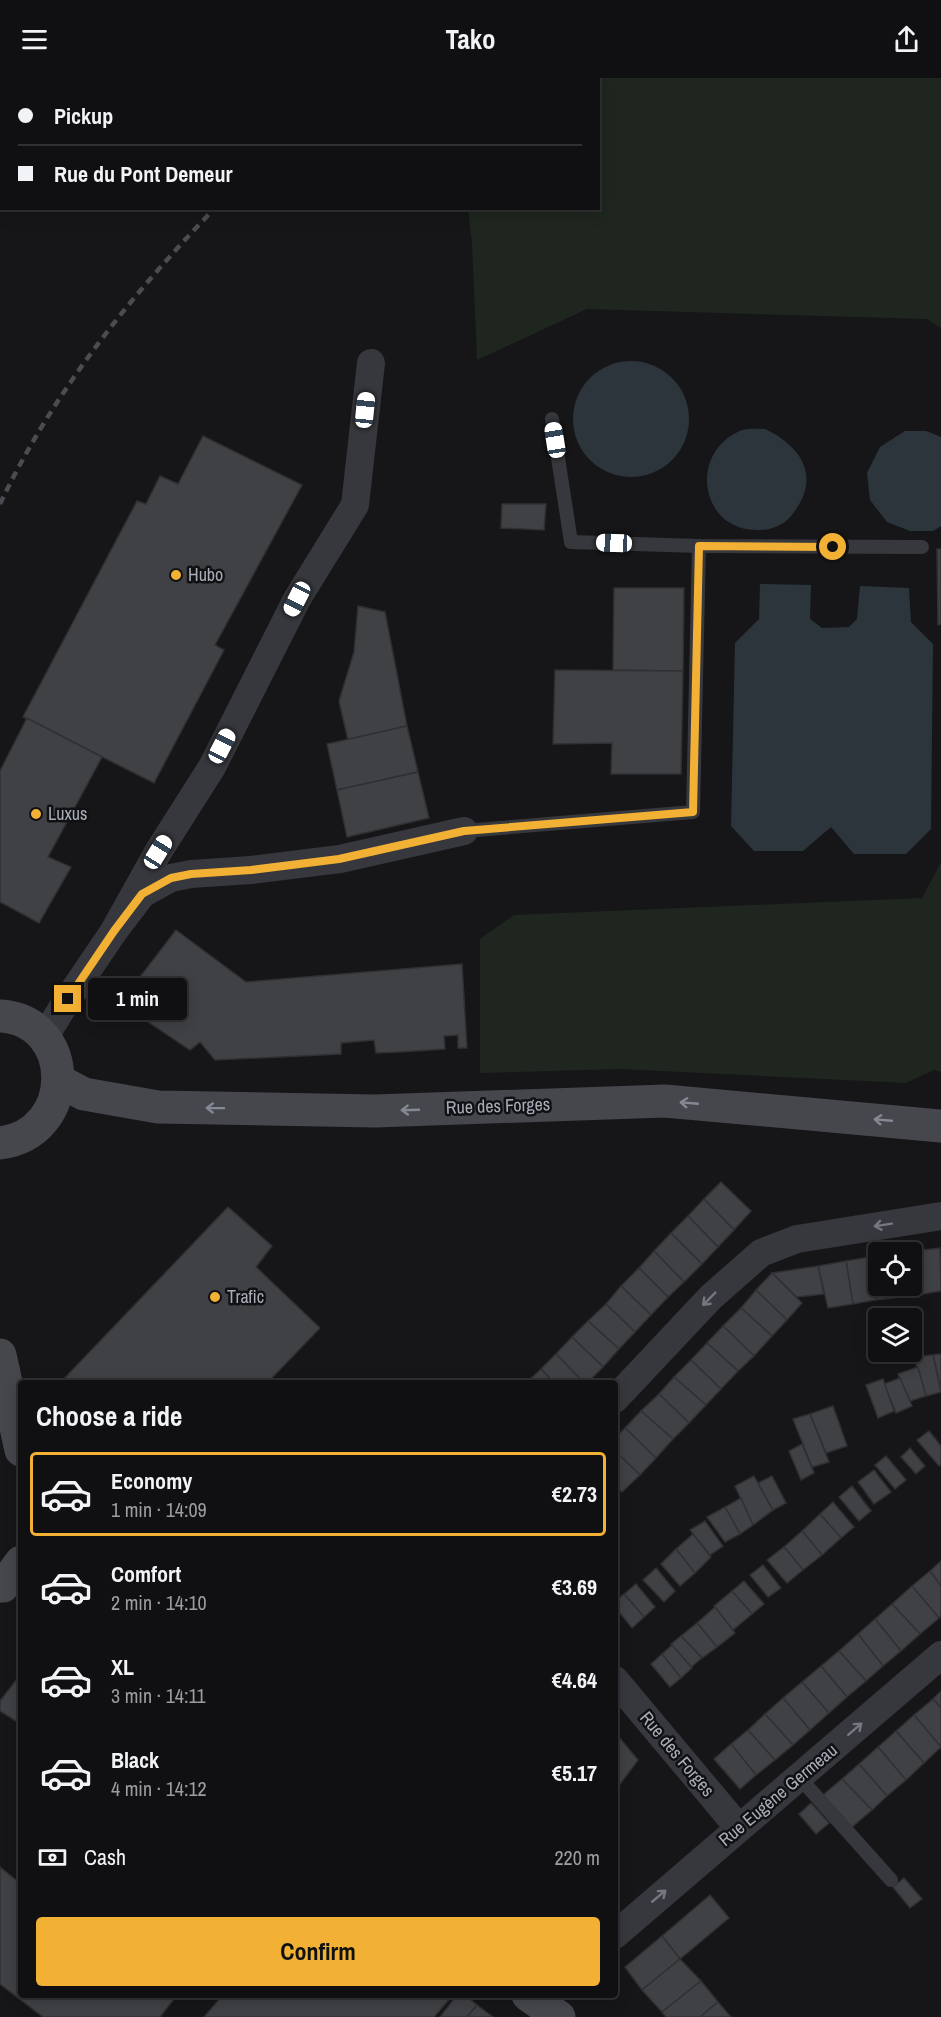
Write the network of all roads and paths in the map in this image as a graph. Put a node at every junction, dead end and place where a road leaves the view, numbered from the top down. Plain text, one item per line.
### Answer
1 (371, 363) dead end
2 (552, 419) dead end
3 (699, 546) junction
4 (922, 547) dead end
5 (464, 831) joint
6 (114, 931) junction
7 (0, 1016) edge
8 (45, 1036) junction
9 (59, 1081) junction
10 (941, 1126) edge
11 (1, 1147) edge
12 (941, 1216) edge
13 (0, 1355) edge
14 (618, 1396) edge
15 (18, 1436) edge
16 (941, 1655) edge
17 (618, 1684) edge
18 (799, 1777) junction
19 (739, 1828) junction
20 (891, 1880) dead end
21 (618, 1932) edge

1 - 6 street
2 - 3 lane
3 - 4 lane
3 - 5 lane
5 - 6 street
6 - 8 street
7 - 8 main road
8 - 9 main road
10 -> 9 main road, Rue des Forges
9 - 11 main road
12 -> 14 street
13 - 15 main road
18 -> 16 street, Rue Eugène Germeau
17 - 19 street, Rue des Forges
18 - 19 street, Rue Eugène Germeau
18 - 20 lane
21 -> 19 street, Rue Eugène Germeau

